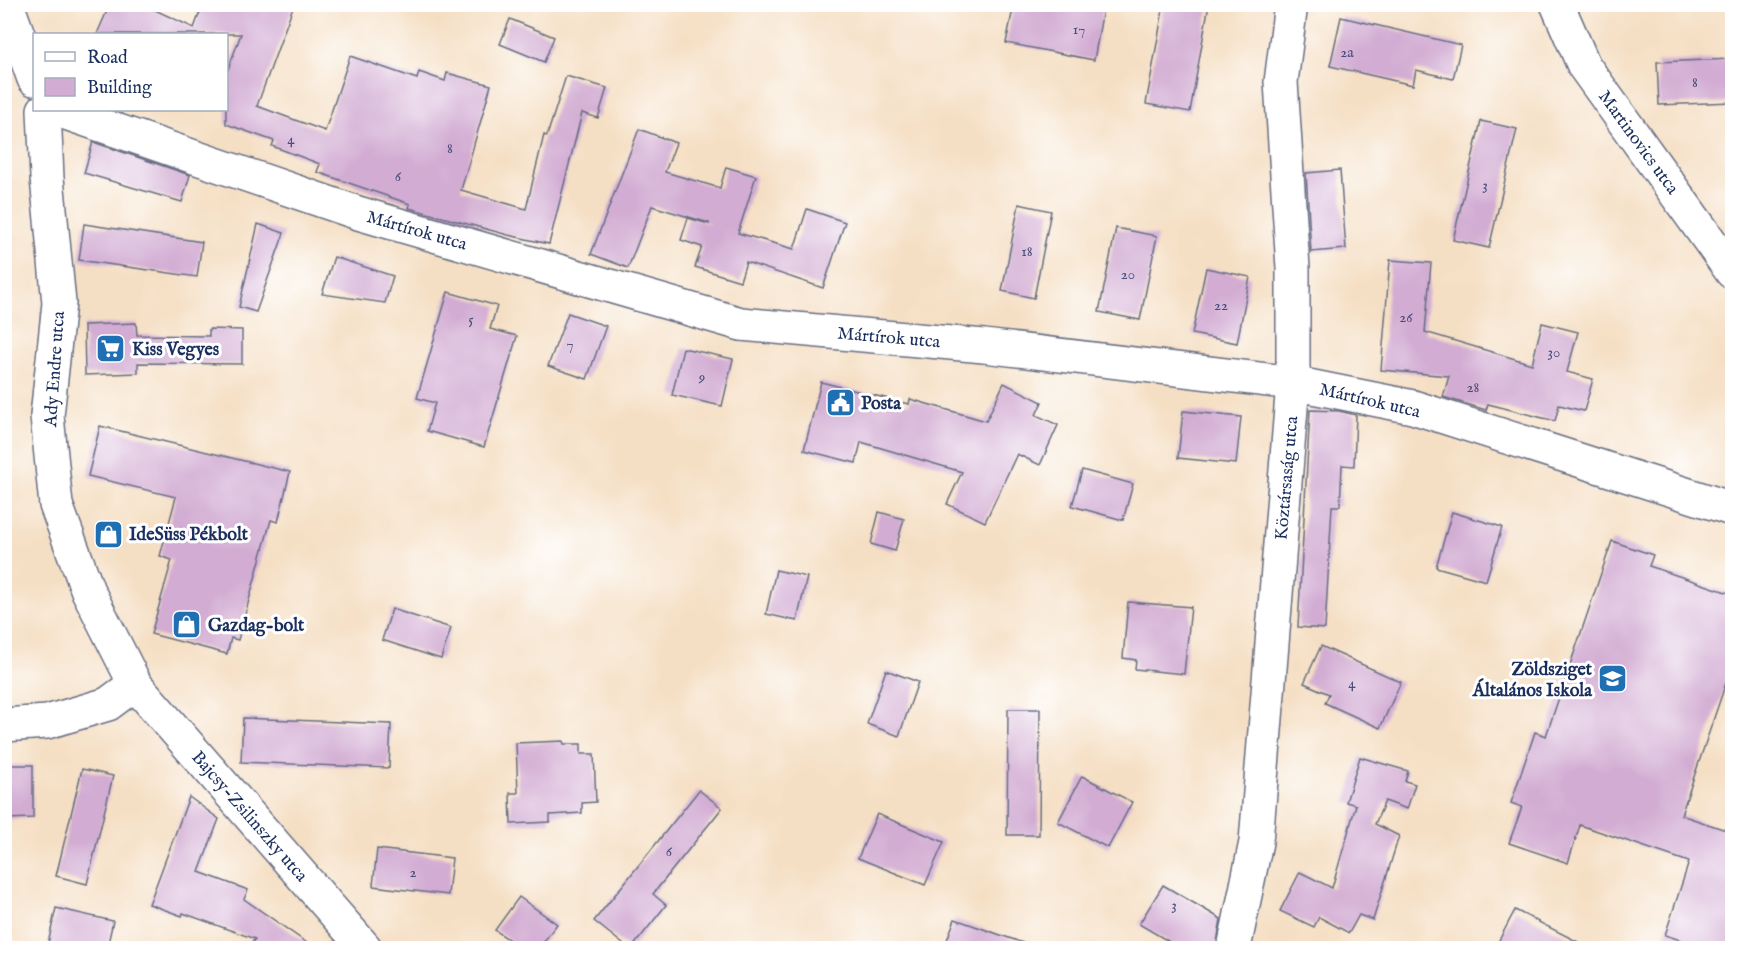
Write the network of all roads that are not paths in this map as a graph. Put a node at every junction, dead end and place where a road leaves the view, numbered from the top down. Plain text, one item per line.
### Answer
1 (7, 4) edge
2 (1291, 4) edge
3 (1557, 4) edge
4 (33, 76) edge
5 (44, 111) edge
6 (60, 111) edge
7 (1732, 272) edge
8 (1293, 383) junction
9 (1732, 509) edge
10 (135, 684) junction
11 (4, 725) edge
12 (365, 948) edge
13 (1234, 948) edge

1 - 4 street
2 - 8 street, Köztársaság utca
3 - 7 street, Martinovics utca
5 - 10 street, Ady Endre utca
6 - 8 street, Mártírok utca
8 - 9 street, Mártírok utca
8 - 13 street, Köztársaság utca
10 - 11 street
10 - 12 street, Bajcsy-Zsilinszky utca

